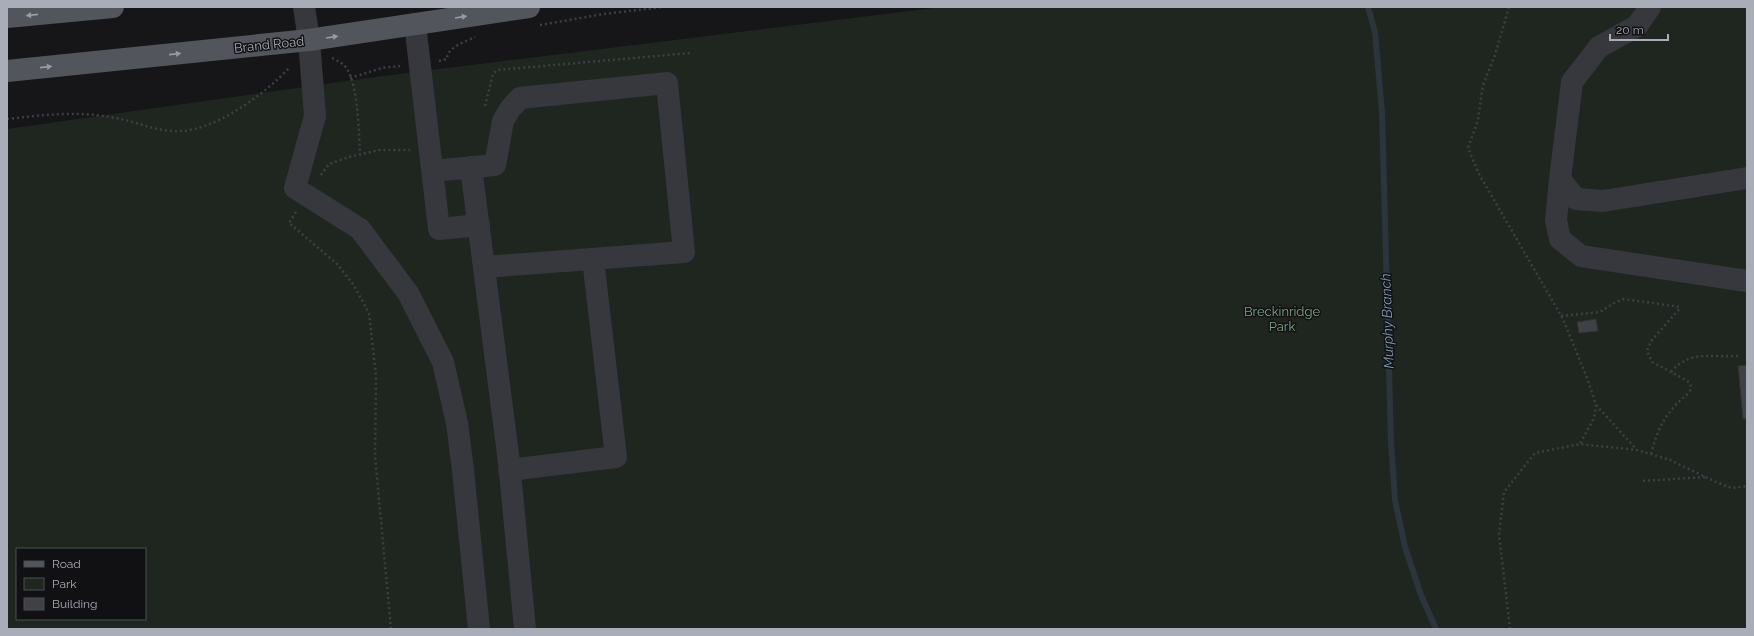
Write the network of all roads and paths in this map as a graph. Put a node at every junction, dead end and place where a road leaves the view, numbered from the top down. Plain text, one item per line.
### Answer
1 (113, 7) edge
2 (304, 7) edge
3 (662, 7) edge
4 (1509, 7) edge
5 (1650, 7) edge
6 (532, 16) edge
7 (7, 17) edge
8 (415, 24) junction
9 (478, 36) dead end
10 (309, 40) junction
11 (691, 53) dead end
12 (328, 57) dead end
13 (439, 61) dead end
14 (292, 65) dead end
15 (405, 65) dead end
16 (7, 71) edge
17 (350, 78) junction
18 (485, 106) dead end
19 (7, 119) edge
20 (430, 149) junction
21 (360, 155) junction
22 (471, 167) junction
23 (432, 171) junction
24 (1747, 178) edge
25 (1560, 179) junction
26 (307, 196) junction
27 (479, 225) junction
28 (593, 259) junction
29 (484, 267) junction
30 (1747, 281) edge
31 (1561, 316) junction
32 (1739, 356) dead end
33 (1671, 372) junction
34 (1596, 406) junction
35 (1580, 444) junction
36 (1637, 450) junction
37 (1651, 454) junction
38 (509, 470) junction
39 (1705, 477) junction
40 (1643, 481) dead end
41 (1747, 486) edge
42 (391, 629) edge
43 (479, 629) edge
44 (525, 629) edge
45 (1510, 629) edge

1 -> 7 main road
2 - 10 lane
3 - 6 path
4 - 31 path
5 - 25 lane
8 -> 6 main road, Brand Road
10 -> 8 main road, Brand Road
8 - 20 lane
9 - 13 path
16 -> 10 main road, Brand Road
10 - 26 lane
11 - 18 path
12 - 17 path
14 - 19 path
15 - 17 path
17 - 21 path
20 - 21 path
20 - 23 lane
21 - 26 path
22 - 23 lane
22 - 27 lane
22 - 28 lane
23 - 27 lane
24 - 25 lane
25 - 30 lane
26 - 42 path
26 - 43 lane
27 - 29 lane
28 - 29 lane
28 - 38 lane
29 - 38 lane
31 - 33 path
31 - 34 path
32 - 33 path
33 - 37 path
34 - 35 path
34 - 36 path
35 - 36 path
35 - 45 path
36 - 37 path
37 - 39 path
38 - 44 lane
39 - 40 path
39 - 41 path

